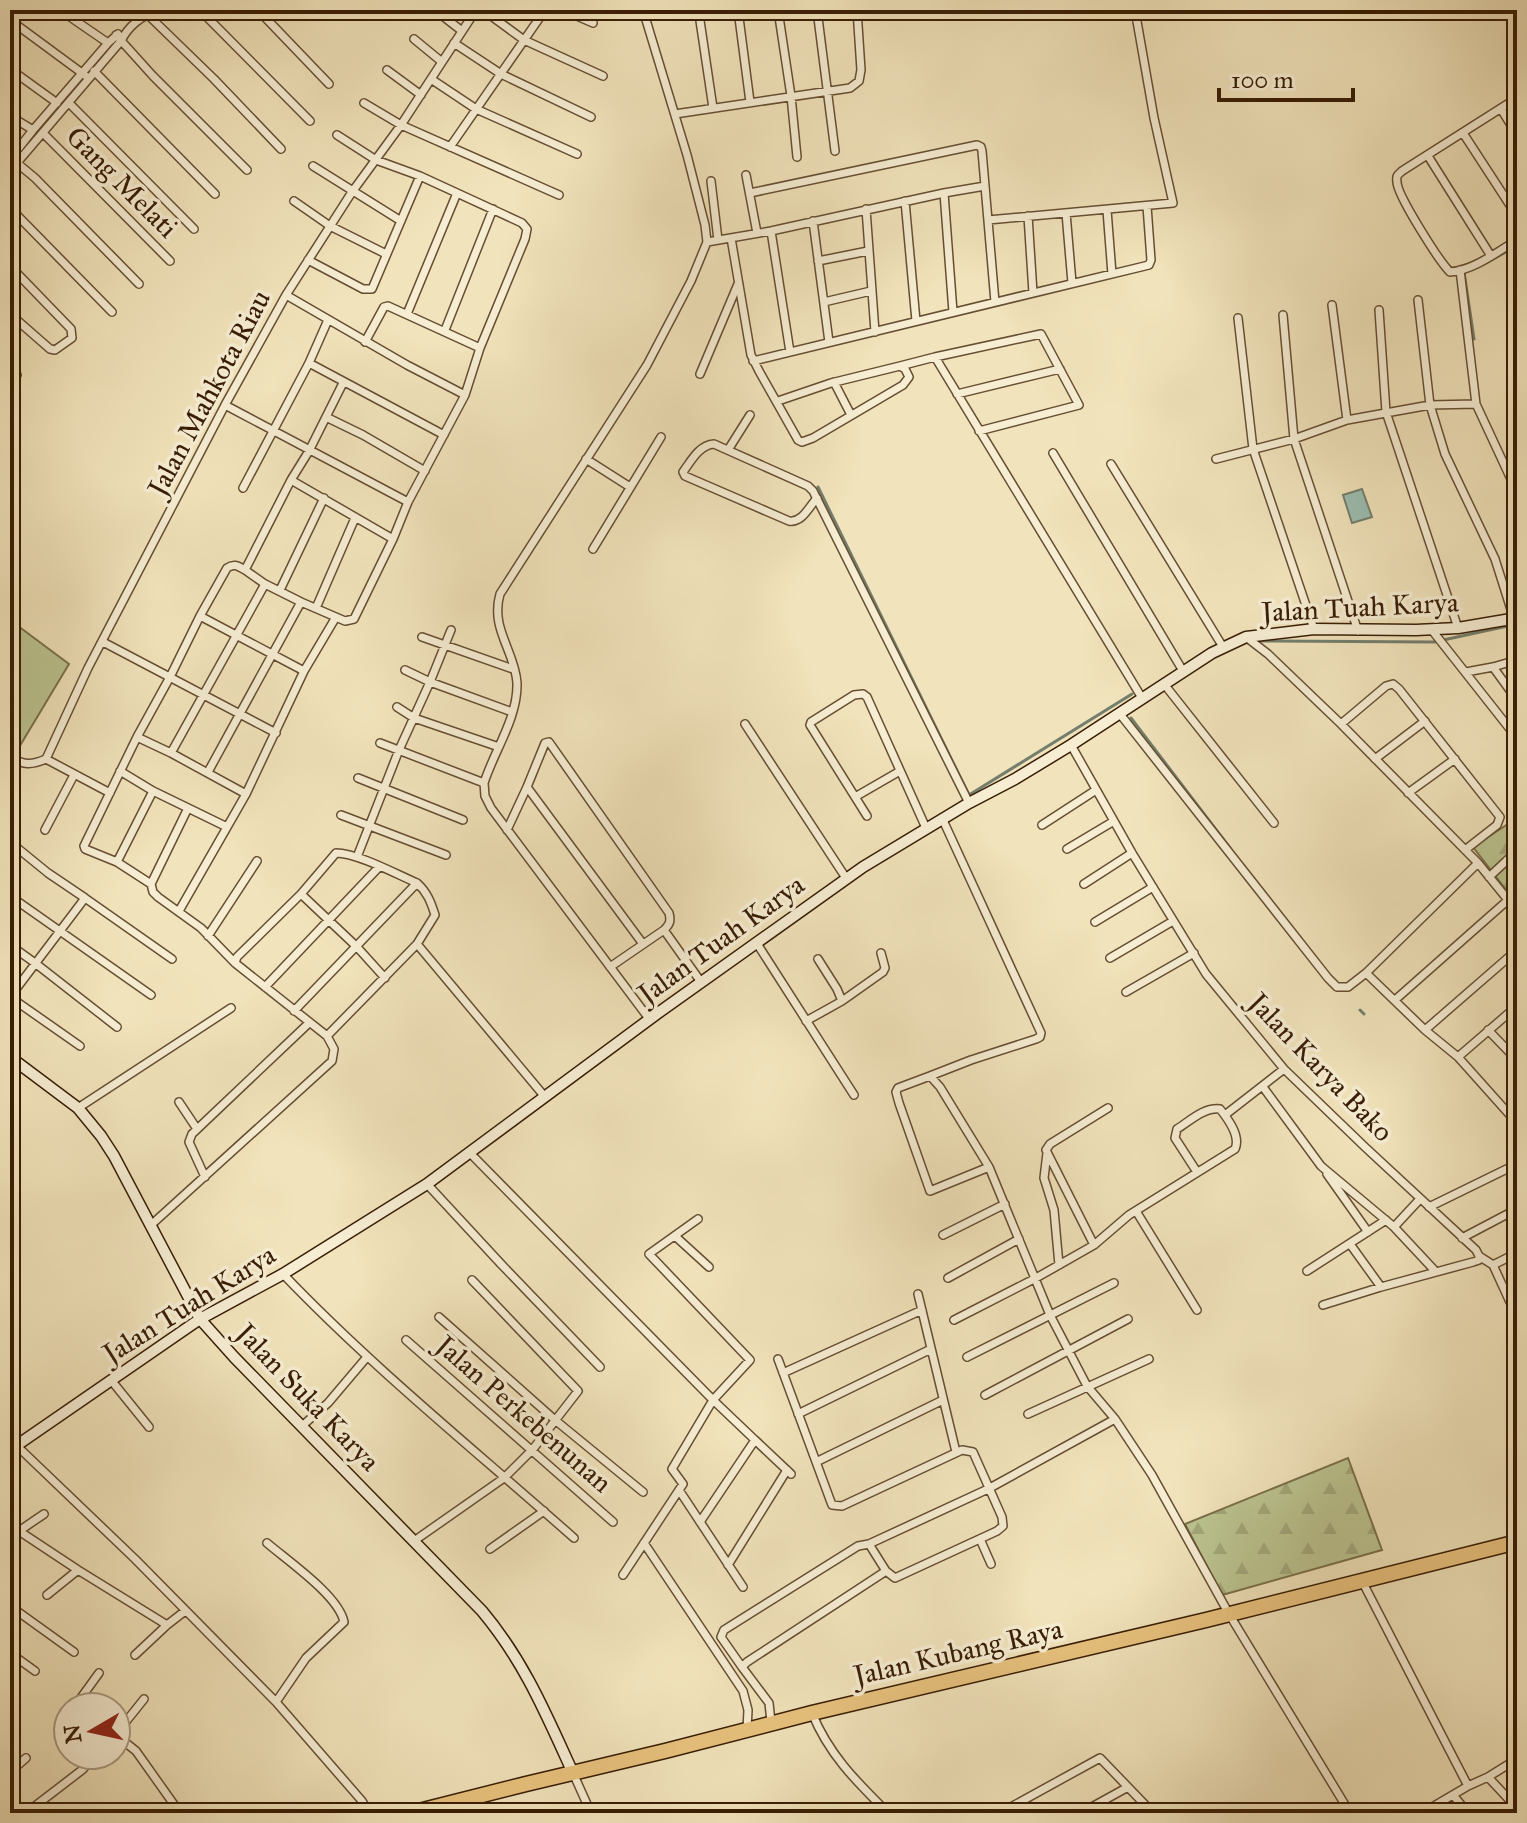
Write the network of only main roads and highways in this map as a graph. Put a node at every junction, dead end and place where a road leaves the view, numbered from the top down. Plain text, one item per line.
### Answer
1 (1516, 618) edge
2 (10, 1057) edge
3 (200, 1319) junction
4 (13, 1448) edge
5 (1517, 1543) edge
6 (573, 1773) junction
7 (411, 1813) edge

1 - 3 main road, Jalan Tuah Karya
2 - 3 main road, Jalan Suka Karya
3 - 4 main road, Jalan Tuah Karya
3 - 6 main road, Jalan Suka Karya
5 - 6 highway, Jalan Kubang Raya
6 - 7 highway, Jalan Kubang Raya

